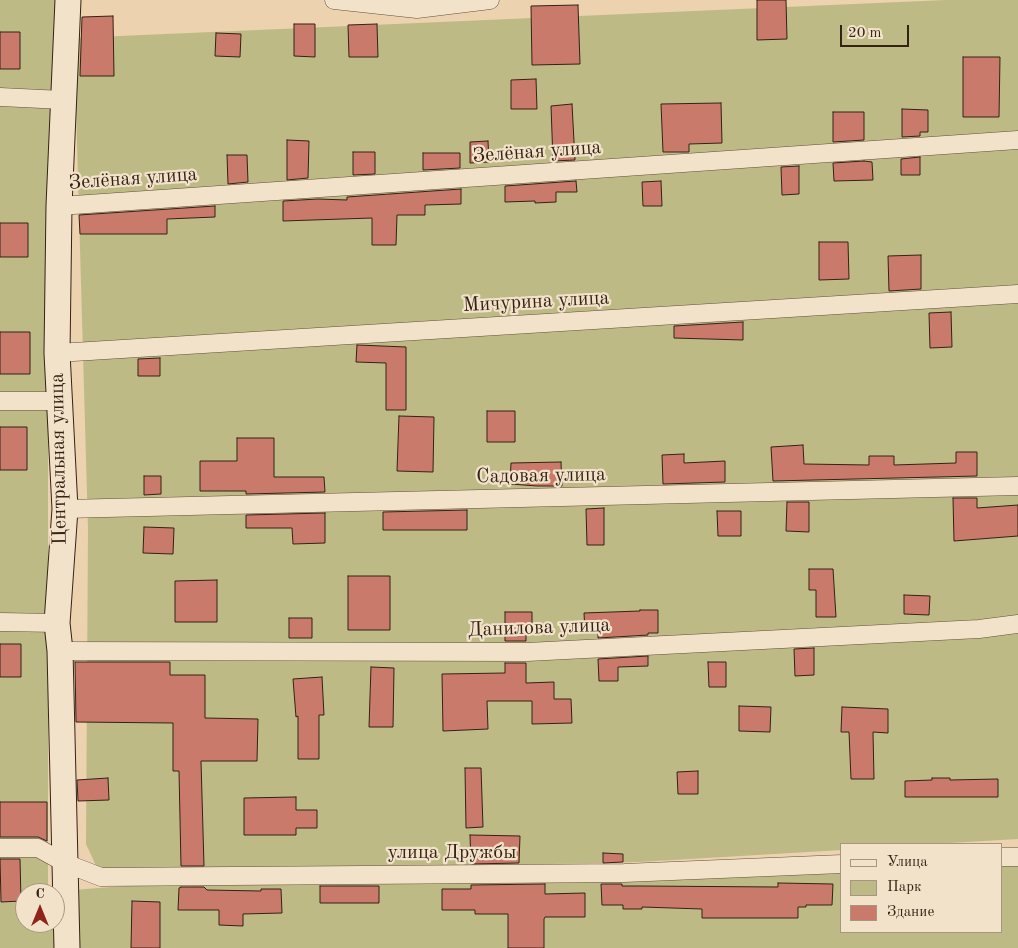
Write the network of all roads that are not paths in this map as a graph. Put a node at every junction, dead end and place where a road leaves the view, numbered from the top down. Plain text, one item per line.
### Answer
1 (68, 0) edge
2 (334, 0) edge
3 (490, 0) edge
4 (0, 98) edge
5 (63, 100) junction
6 (1018, 140) edge
7 (59, 206) junction
8 (1018, 294) edge
9 (57, 353) junction
10 (0, 401) edge
11 (59, 401) junction
12 (1018, 486) edge
13 (65, 509) junction
14 (0, 622) edge
15 (57, 623) junction
16 (1018, 624) edge
17 (60, 651) junction
18 (0, 848) edge
19 (1003, 857) edge
20 (1018, 857) edge
21 (65, 863) junction
22 (840, 864) edge
23 (67, 948) edge

1 - 5 street, Центральная улица
2 - 3 street
4 - 5 street
5 - 7 street, Центральная улица
6 - 7 street, Зелёная улица
7 - 9 street, Центральная улица
8 - 9 street, Мичурина улица
9 - 11 street, Центральная улица
10 - 11 street
11 - 13 street, Центральная улица
12 - 13 street, Садовая улица
13 - 15 street, Центральная улица
14 - 15 street
15 - 17 street, Центральная улица
16 - 17 street, Данилова улица
17 - 21 street, Центральная улица
18 - 21 street, улица Дружбы
19 - 20 street
21 - 22 street, улица Дружбы
21 - 23 street, Центральная улица

